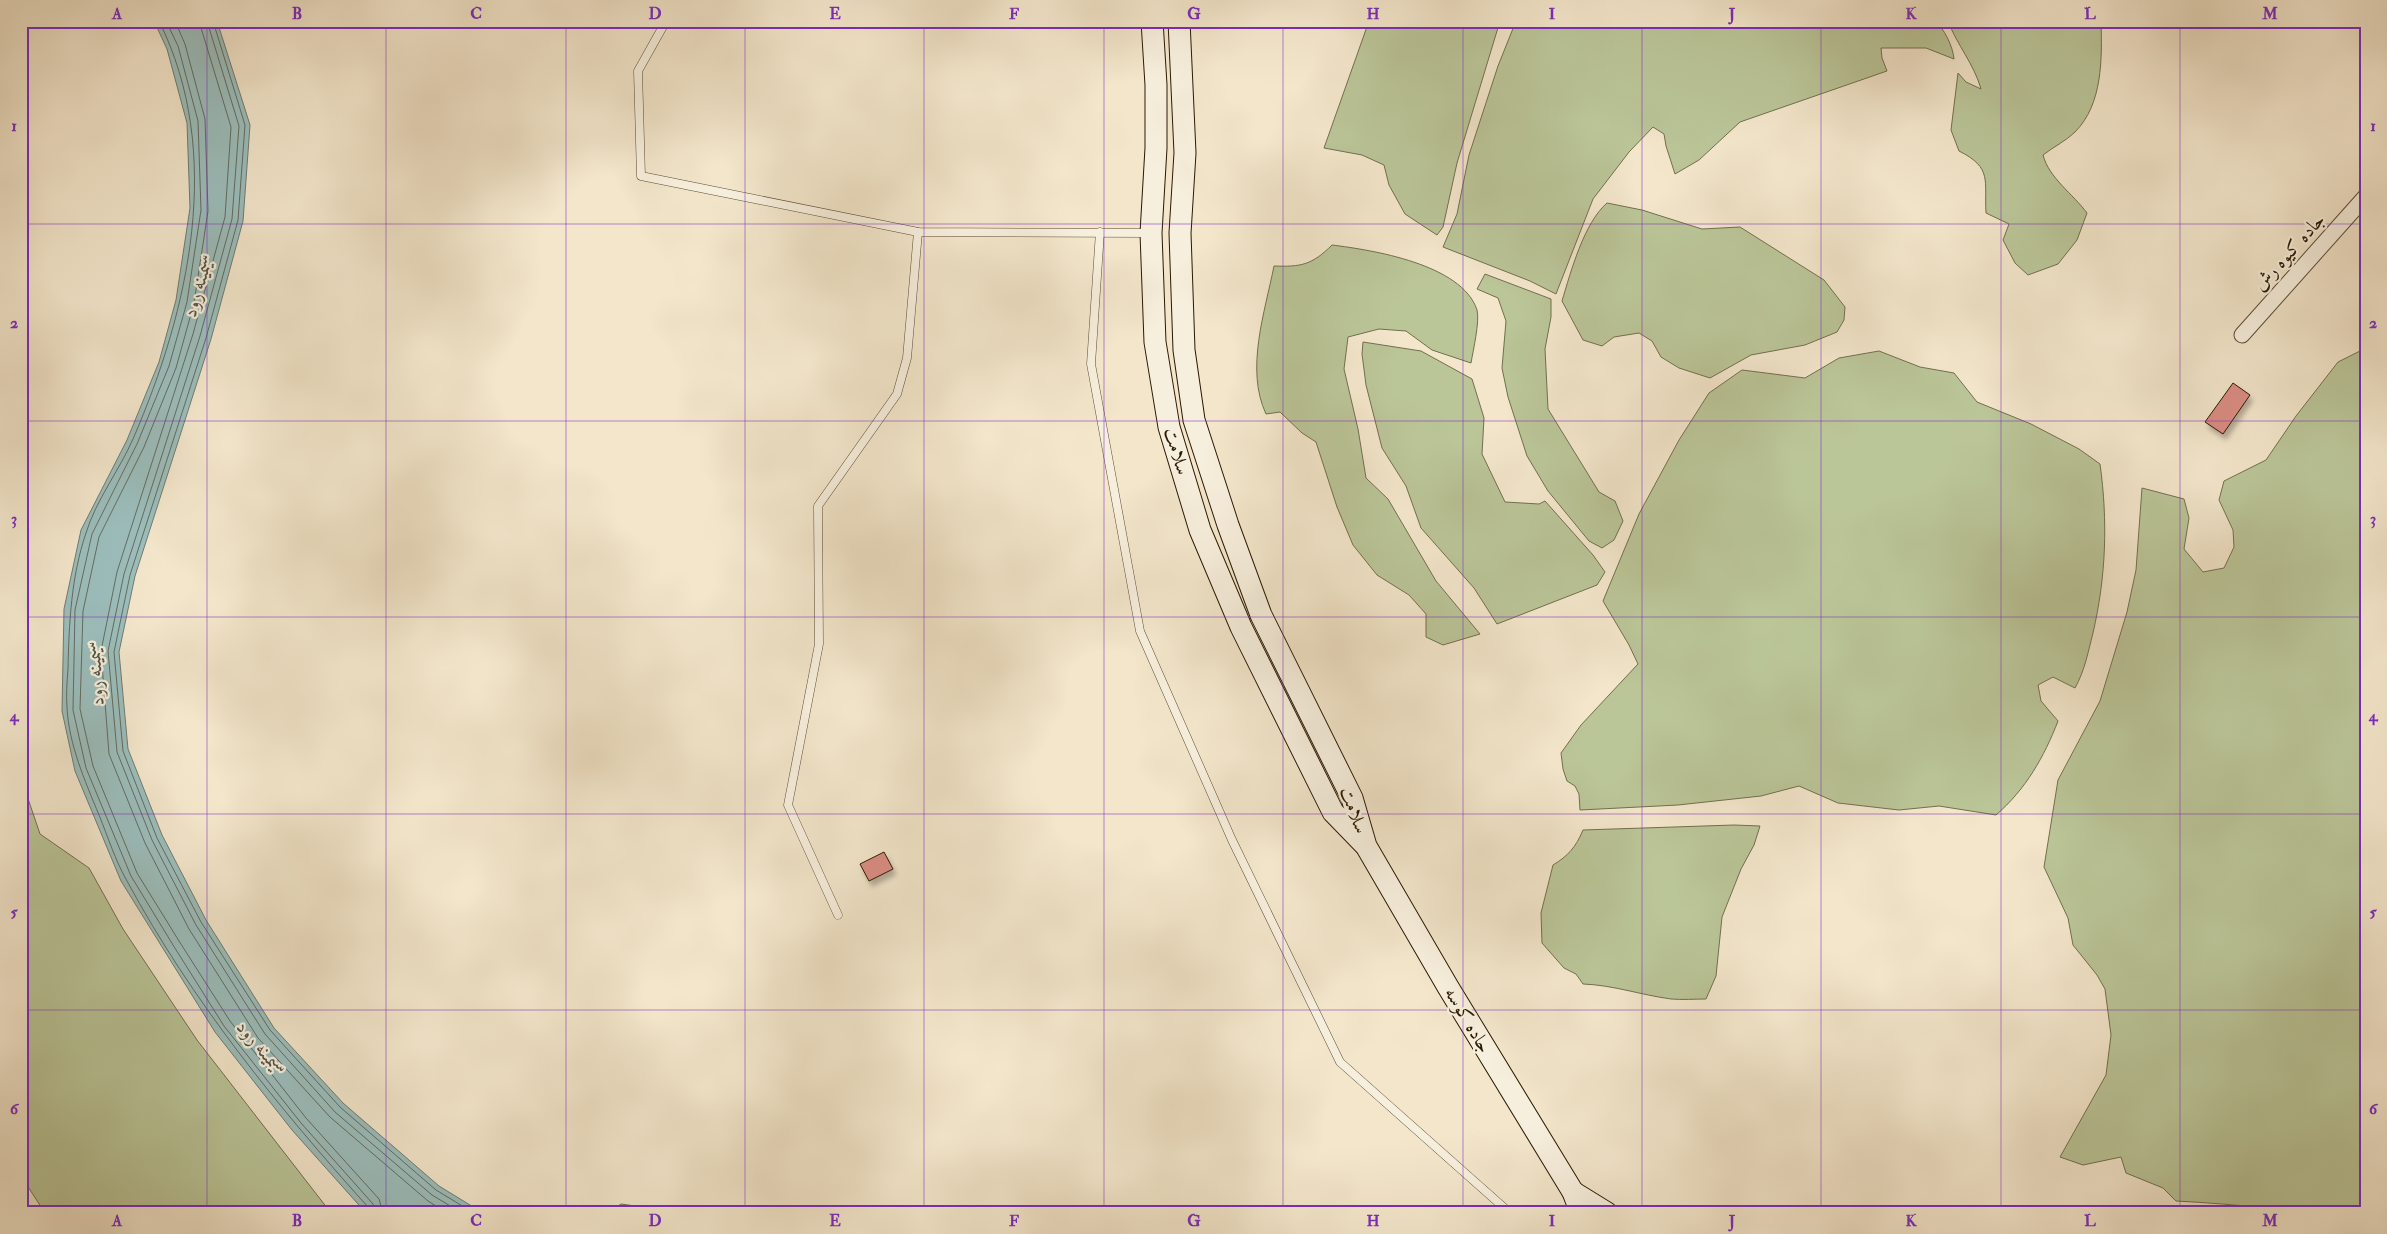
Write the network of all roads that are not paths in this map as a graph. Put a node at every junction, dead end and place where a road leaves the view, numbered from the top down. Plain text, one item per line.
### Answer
1 (666, 21) edge
2 (1152, 21) edge
3 (1179, 21) edge
4 (2366, 196) edge
5 (918, 232) junction
6 (1100, 232) junction
7 (1152, 233) junction
8 (1180, 233) junction
9 (2242, 335) dead end
10 (1366, 846) junction
11 (838, 915) dead end
12 (1573, 1192) junction
13 (1510, 1213) edge
14 (1581, 1213) edge
15 (1607, 1213) edge

1 - 5 lane
2 - 7 main road, سلامت
3 - 8 main road, سلامت
4 - 9 street, جاده کیوه رش
5 - 6 lane
5 - 11 lane
6 - 7 lane
6 - 13 lane
7 - 8 main road
7 - 10 main road, سلامت
8 - 10 main road, سلامت
10 - 12 main road, جاده کوسه
12 - 14 main road, جاده کوسه
12 - 15 main road, جاده کوسه

